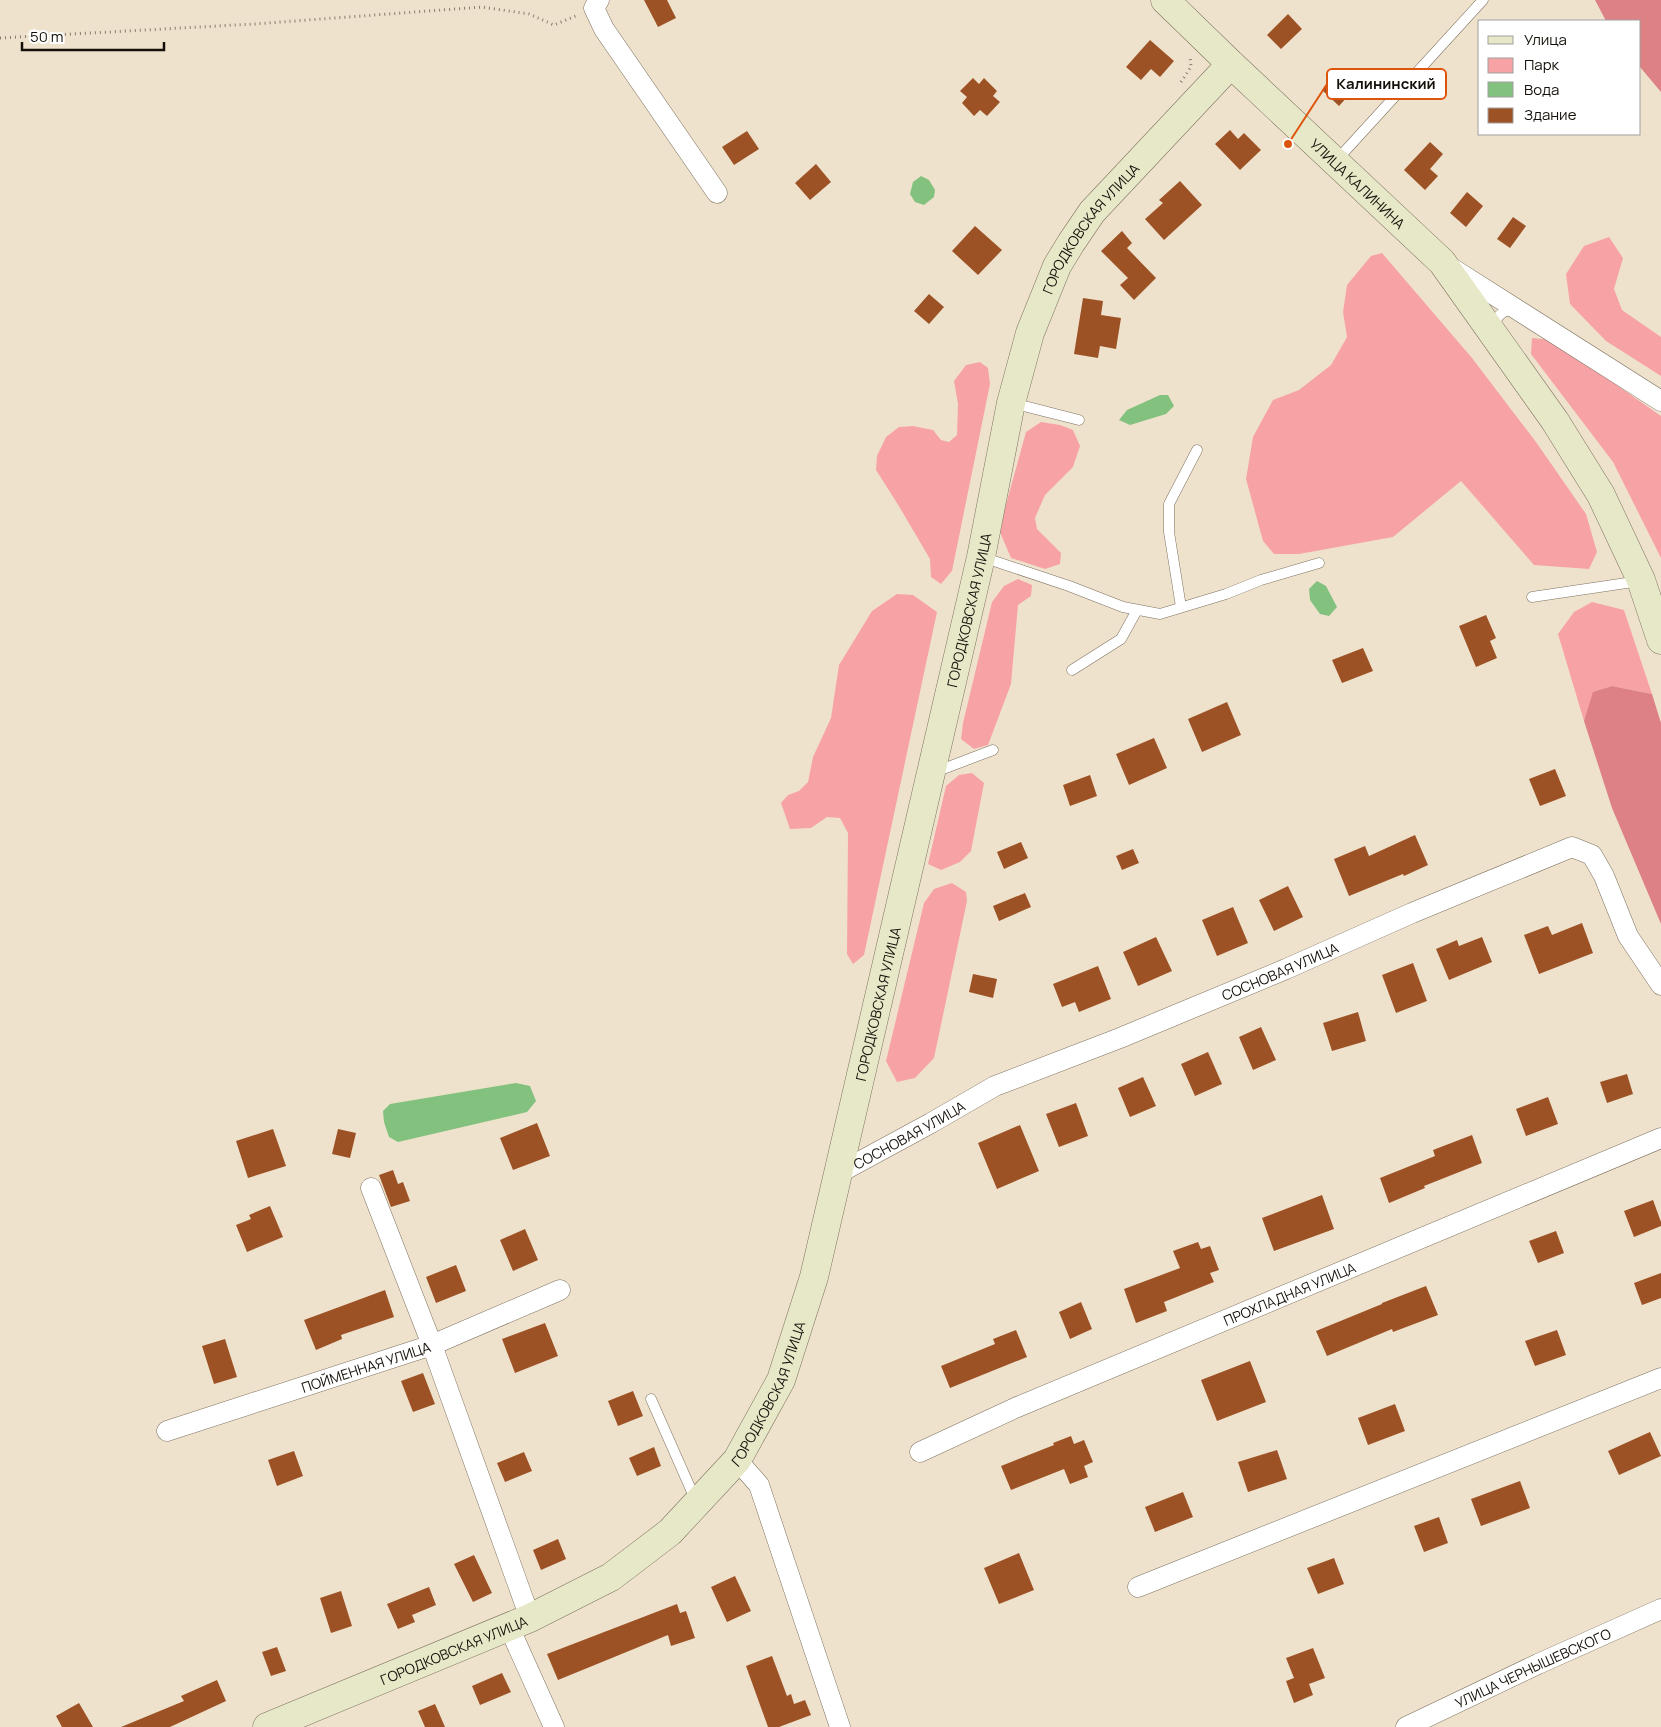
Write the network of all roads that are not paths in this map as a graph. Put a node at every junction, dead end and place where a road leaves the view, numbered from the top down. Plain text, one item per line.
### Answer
1 (1165, 0) edge
2 (1483, 0) edge
3 (596, 4) edge
4 (1231, 64) junction
5 (1335, 162) junction
6 (717, 193) dead end
7 (1442, 262) junction
8 (1521, 312) junction
9 (1504, 350) junction
10 (1661, 401) edge
11 (1011, 403) junction
12 (1079, 420) dead end
13 (1197, 450) dead end
14 (982, 557) junction
15 (1318, 563) dead end
16 (1641, 580) junction
17 (1532, 597) dead end
18 (1181, 607) junction
19 (1137, 610) junction
20 (1661, 640) edge
21 (1072, 670) dead end
22 (993, 750) dead end
23 (930, 774) junction
24 (1661, 985) edge
25 (1661, 1138) edge
26 (837, 1174) junction
27 (371, 1188) dead end
28 (560, 1290) dead end
29 (432, 1345) junction
30 (1661, 1378) edge
31 (651, 1399) dead end
32 (167, 1431) dead end
33 (920, 1452) dead end
34 (736, 1460) junction
35 (697, 1503) junction
36 (1138, 1586) dead end
37 (1661, 1609) edge
38 (519, 1623) junction
39 (267, 1727) edge
40 (554, 1727) edge
41 (840, 1727) edge
42 (1406, 1727) edge

1 - 4 main road, УЛИЦА КАЛИНИНА
2 - 5 lane
3 - 6 street
4 - 5 main road, УЛИЦА КАЛИНИНА
4 - 11 main road, ГОРОДКОВСКАЯ УЛИЦА
5 - 7 main road, УЛИЦА КАЛИНИНА
7 - 8 street
7 - 9 main road, УЛИЦА КАЛИНИНА
8 - 9 lane
8 - 10 street
9 - 16 main road, УЛИЦА КАЛИНИНА
11 - 12 lane
11 - 14 main road, ГОРОДКОВСКАЯ УЛИЦА
13 - 18 lane
14 - 19 lane
14 - 23 main road, ГОРОДКОВСКАЯ УЛИЦА
15 - 18 lane
16 - 17 lane
16 - 20 main road, УЛИЦА КАЛИНИНА
18 - 19 lane
19 - 21 lane
22 - 23 lane
23 - 26 main road, ГОРОДКОВСКАЯ УЛИЦА
24 - 26 street, СОСНОВАЯ УЛИЦА
25 - 33 street, ПРОХЛАДНАЯ УЛИЦА
26 - 34 main road, ГОРОДКОВСКАЯ УЛИЦА
27 - 29 street
28 - 29 street, ПОЙМЕННАЯ УЛИЦА
29 - 32 street, ПОЙМЕННАЯ УЛИЦА
29 - 38 street
30 - 36 street
31 - 35 lane
34 - 35 main road, ГОРОДКОВСКАЯ УЛИЦА
34 - 41 street
35 - 38 main road, ГОРОДКОВСКАЯ УЛИЦА
37 - 42 street, УЛИЦА ЧЕРНЫШЕВСКОГО
38 - 39 main road, ГОРОДКОВСКАЯ УЛИЦА
38 - 40 street

